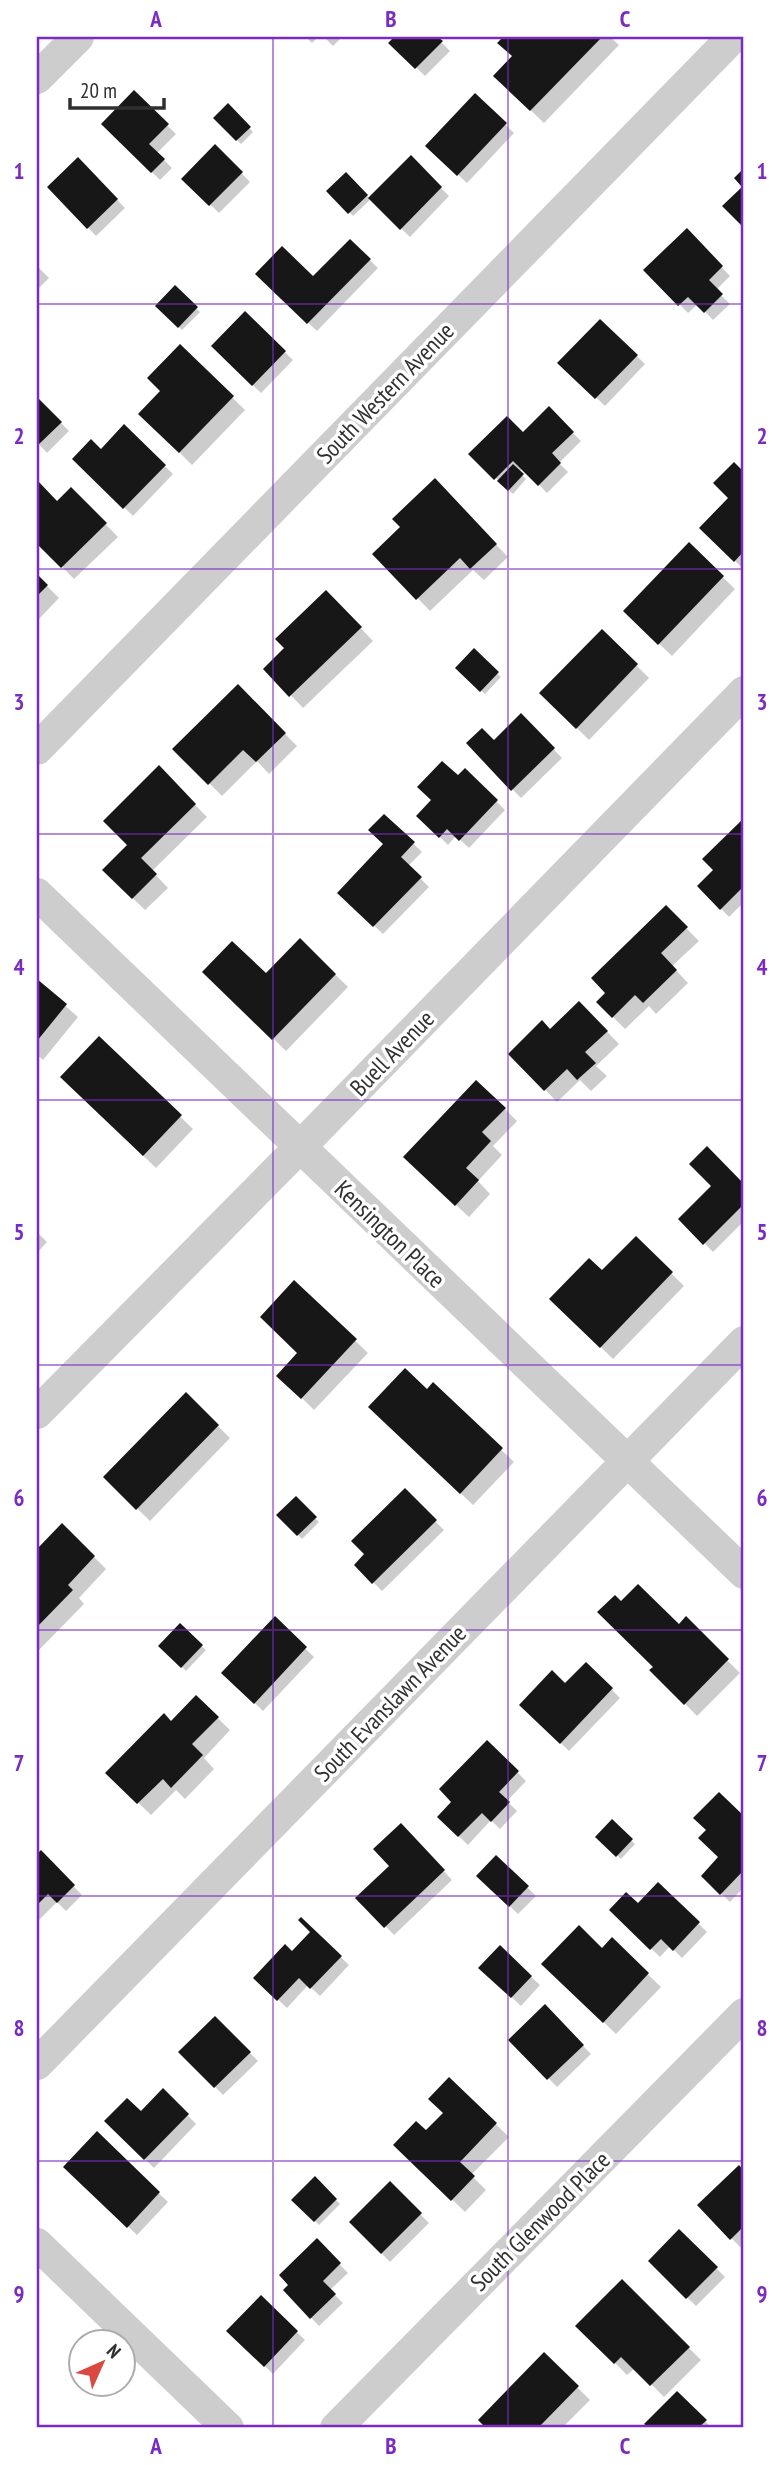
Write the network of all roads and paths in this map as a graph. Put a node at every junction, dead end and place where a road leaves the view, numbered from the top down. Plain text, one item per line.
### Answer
1 (78, 37) edge
2 (733, 37) edge
3 (37, 78) edge
4 (744, 692) edge
5 (37, 749) edge
6 (37, 894) edge
7 (300, 1147) junction
8 (744, 1342) edge
9 (37, 1413) edge
10 (628, 1460) junction
11 (744, 1573) edge
12 (744, 2014) edge
13 (37, 2064) edge
14 (37, 2244) edge
15 (228, 2428) edge
16 (336, 2428) edge

1 - 3 street
2 - 5 street, South Western Avenue
4 - 7 street, Buell Avenue
6 - 7 street, Kensington Place
7 - 9 street, Buell Avenue
7 - 10 street, Kensington Place
8 - 10 street, South Evanslawn Avenue
10 - 11 street, Kensington Place
10 - 13 street, South Evanslawn Avenue
12 - 16 street, South Glenwood Place
14 - 15 street

